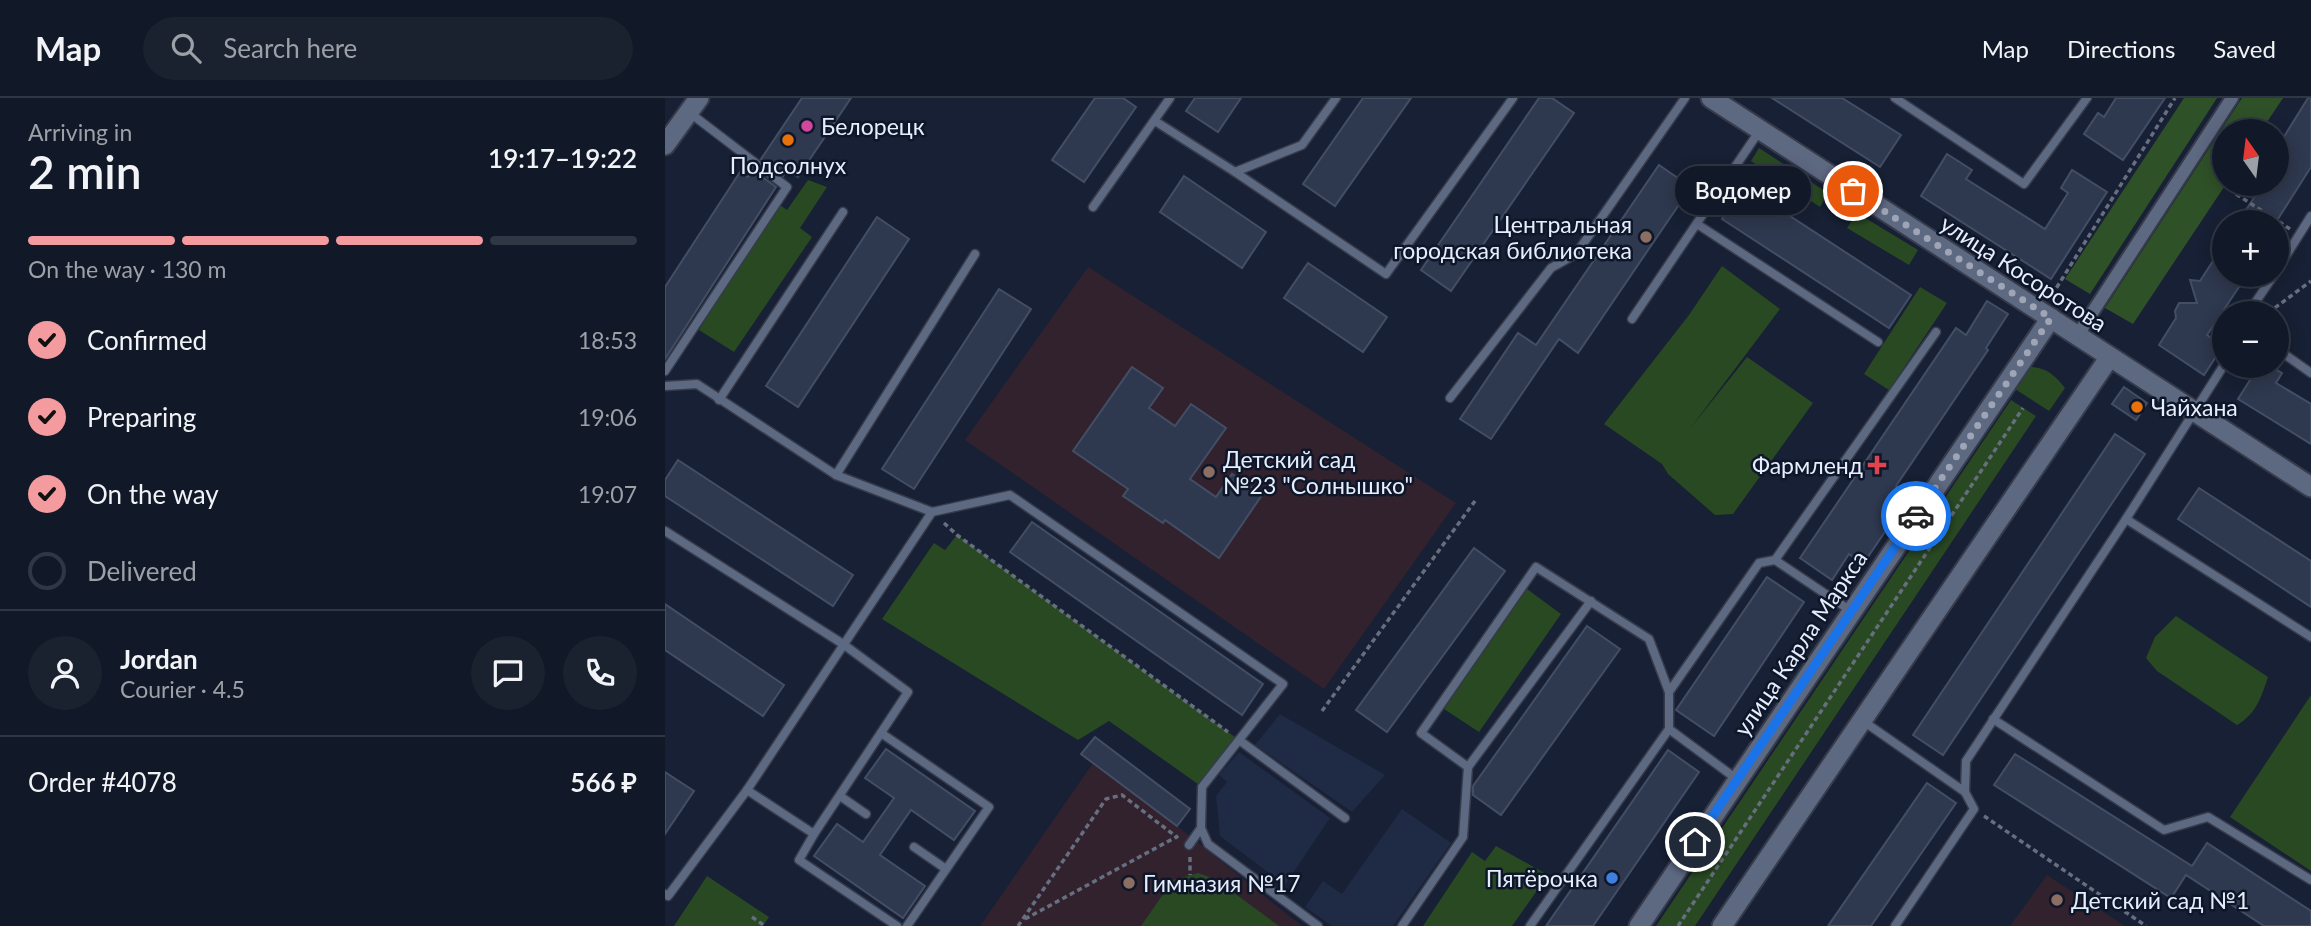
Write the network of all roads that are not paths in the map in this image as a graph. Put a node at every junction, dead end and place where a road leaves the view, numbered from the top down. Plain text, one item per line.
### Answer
1 (1170, 98) edge
2 (1336, 98) edge
3 (1513, 98) edge
4 (1685, 98) edge
5 (1895, 98) edge
6 (2087, 98) edge
7 (2232, 98) edge
8 (1719, 100) edge
9 (694, 105) edge
10 (1155, 121) junction
11 (1760, 130) junction
12 (665, 145) edge
13 (1235, 172) junction
14 (1093, 207) dead end
15 (843, 212) dead end
16 (2311, 216) edge
17 (1697, 225) junction
18 (2289, 251) edge
19 (975, 254) dead end
20 (2051, 318) junction
21 (1632, 319) dead end
22 (1936, 332) dead end
23 (2077, 336) junction
24 (1878, 342) dead end
25 (2289, 357) edge
26 (2109, 358) junction
27 (665, 371) edge
28 (2311, 373) edge
29 (2215, 378) edge
30 (665, 386) edge
31 (1450, 398) dead end
32 (719, 400) junction
33 (2193, 411) junction
34 (836, 475) junction
35 (2311, 487) edge
36 (932, 512) junction
37 (2126, 519) junction
38 (665, 531) edge
39 (1775, 560) junction
40 (1591, 601) junction
41 (1851, 611) junction
42 (2311, 637) edge
43 (843, 643) junction
44 (1669, 692) junction
45 (1993, 719) junction
46 (1863, 721) junction
47 (1669, 729) junction
48 (881, 733) junction
49 (1239, 740) junction
50 (1468, 767) junction
51 (1738, 780) junction
52 (747, 790) junction
53 (1965, 792) junction
54 (841, 796) junction
55 (866, 814) dead end
56 (1345, 818) dead end
57 (1201, 828) junction
58 (814, 834) junction
59 (1189, 845) road end
60 (914, 847) dead end
61 (946, 869) junction
62 (2311, 880) edge
63 (666, 898) edge
64 (897, 926) edge
65 (907, 926) edge
66 (1318, 926) edge
67 (1402, 926) edge
68 (1531, 926) edge
69 (1639, 926) edge
70 (1722, 926) edge
71 (1895, 926) edge

1 - 10 lane
2 - 13 lane
3 - 13 lane
4 - 31 lane
5 - 6 lane
7 - 23 street
8 - 11 street, улица Косоротова
9 - 12 street
9 - 27 lane
10 - 13 lane
10 - 14 lane
11 - 17 lane
11 - 20 street, улица Косоротова
15 - 32 lane
16 - 18 lane
17 - 21 lane
17 - 24 lane
19 - 34 lane
20 - 23 street, улица Косоротова
20 - 41 street, улица Карла Маркса
22 - 39 lane
23 - 26 street, улица Косоротова
25 - 28 lane
26 - 33 street, улица Косоротова
26 - 46 street
29 - 33 lane
30 - 32 lane
32 - 34 lane
33 - 35 street, улица Косоротова
33 - 37 lane
34 - 36 lane
36 - 43 lane
36 - 49 lane
37 - 42 lane
37 - 45 lane
38 - 43 lane
39 - 41 lane
39 - 44 lane
40 - 44 lane
40 - 50 lane
40 - 50 lane
41 - 51 street, улица Карла Маркса
43 - 48 lane
43 - 52 lane
44 - 47 lane
45 - 53 lane
45 - 62 lane
46 - 53 lane
46 - 70 street
47 - 51 lane
47 - 68 lane
48 - 54 lane
48 - 61 lane
49 - 56 lane
49 - 57 lane
50 - 67 lane
51 - 69 street, улица Карла Маркса
52 - 58 lane
52 - 63 lane
53 - 71 lane
54 - 55 lane
54 - 58 lane
57 - 59 lane
57 - 66 lane
58 - 64 lane
60 - 61 lane
61 - 65 lane

